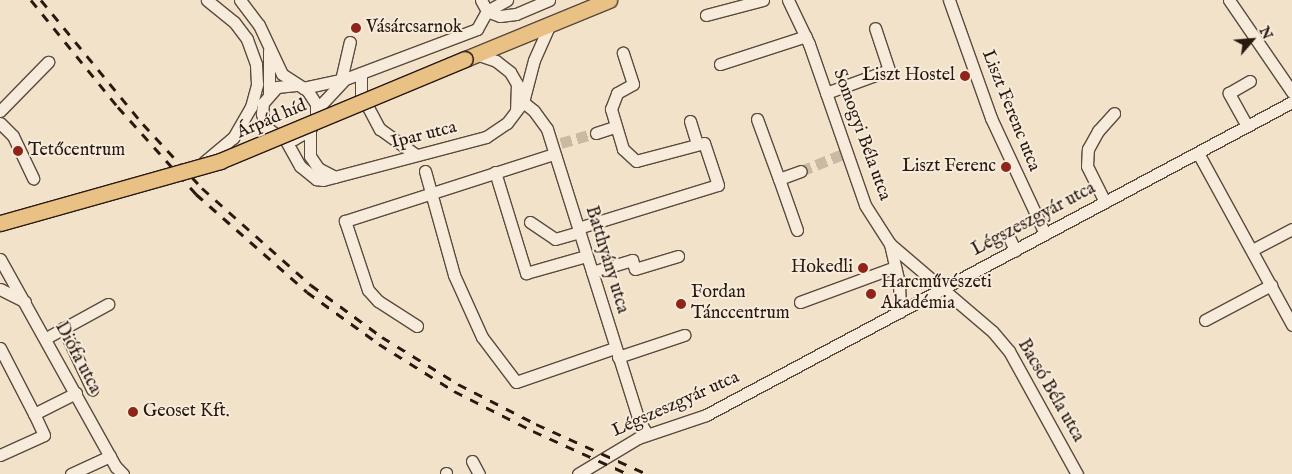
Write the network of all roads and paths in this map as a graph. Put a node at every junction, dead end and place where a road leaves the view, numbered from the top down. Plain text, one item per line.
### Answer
1 (207, 0) edge
2 (240, 0) edge
3 (481, 0) edge
4 (508, 0) edge
5 (549, 0) edge
6 (609, 0) edge
7 (763, 0) edge
8 (788, 0) edge
9 (949, 0) edge
10 (1229, 0) edge
11 (592, 3) edge
12 (488, 11) junction
13 (706, 15) dead end
14 (550, 24) junction
15 (874, 28) dead end
16 (806, 36) junction
17 (350, 42) dead end
18 (269, 49) junction
19 (359, 50) dead end
20 (623, 53) dead end
21 (348, 55) junction
22 (470, 57) junction
23 (48, 62) dead end
24 (720, 64) dead end
25 (361, 73) junction
26 (343, 80) junction
27 (1250, 82) dead end
28 (300, 87) junction
29 (1292, 92) edge
30 (269, 93) junction
31 (826, 93) junction
32 (523, 102) junction
33 (1292, 102) edge
34 (317, 109) junction
35 (0, 111) edge
36 (1114, 113) dead end
37 (514, 115) junction
38 (757, 119) dead end
39 (690, 121) dead end
40 (0, 123) edge
41 (1247, 126) junction
42 (615, 127) junction
43 (310, 130) junction
44 (596, 133) tunnel mouth
45 (285, 139) junction
46 (697, 144) junction
47 (556, 148) junction
48 (1198, 153) junction
49 (416, 155) junction
50 (192, 168) junction
51 (425, 171) dead end
52 (801, 171) tunnel mouth
53 (495, 172) junction
54 (334, 176) junction
55 (33, 178) dead end
56 (779, 179) junction
57 (432, 192) junction
58 (1105, 202) junction
59 (530, 222) dead end
60 (0, 223) edge
61 (1292, 229) edge
62 (578, 230) junction
63 (797, 230) dead end
64 (1011, 234) dead end
65 (1045, 234) junction
66 (890, 244) junction
67 (1019, 248) junction
68 (1252, 250) junction
69 (586, 256) junction
70 (678, 256) dead end
71 (0, 259) edge
72 (895, 267) junction
73 (592, 272) junction
74 (1271, 286) junction
75 (0, 289) edge
76 (943, 289) junction
77 (800, 302) dead end
78 (27, 303) junction
79 (108, 304) dead end
80 (900, 312) junction
81 (1205, 320) dead end
82 (1292, 325) edge
83 (417, 326) dead end
84 (63, 328) junction
85 (684, 335) dead end
86 (46, 338) junction
87 (0, 348) edge
88 (617, 352) junction
89 (92, 389) dead end
90 (76, 393) junction
91 (34, 414) junction
92 (647, 434) junction
93 (0, 455) edge
94 (110, 456) junction
95 (472, 461) dead end
96 (71, 474) edge
97 (123, 474) edge
98 (479, 474) edge
99 (578, 474) edge
100 (1077, 474) edge

1 - 50 street, bridge
2 - 18 street, Ipar utca
3 - 12 street
4 - 12 street
5 - 12 street
6 - 11 main road, Árpád híd
7 - 13 street
8 - 16 street, Somogyi Béla utca
9 - 65 street, Liszt Ferenc utca
10 - 29 street
11 - 14 main road, Árpád híd
12 - 25 street
14 - 22 main road, Árpád híd
14 - 32 street, Ipar utca
15 - 31 street
16 - 24 street
16 - 31 street, Somogyi Béla utca
17 - 21 street
18 - 28 street, Ipar utca
18 - 30 street, Ipar utca
19 - 21 street
20 - 42 street
21 - 26 street
22 - 37 street
22 - 50 main road, Árpád híd, bridge
23 - 35 street
25 - 26 street
25 - 49 street
26 - 28 street
26 - 34 street
27 - 41 street
28 - 30 street
28 - 34 street, Ipar utca
30 - 45 street, Ipar utca
31 - 66 street, Somogyi Béla utca
32 - 37 street, Ipar utca
32 - 47 street, Batthyány utca
33 - 41 street, Légszeszgyár utca
34 - 43 street
36 - 58 street
37 - 49 street, Ipar utca
38 - 56 street
39 - 46 street
40 - 55 street
41 - 48 street, Légszeszgyár utca
42 - 44 street
42 - 46 street
43 - 45 street
43 - 54 street
45 - 54 street, Ipar utca
46 - 62 street
47 - 53 street
47 - 62 street, Batthyány utca
48 - 58 street, Légszeszgyár utca
48 - 68 street
49 - 54 street, Ipar utca
50 - 60 main road, Árpád híd, bridge
51 - 57 street
52 - 56 street
53 - 57 street
53 - 69 street
56 - 63 street
57 - 83 street
57 - 88 street
58 - 65 street, Légszeszgyár utca
59 - 62 street
61 - 68 street
62 - 69 street, Batthyány utca
64 - 67 street
65 - 67 street, Légszeszgyár utca
66 - 72 street
66 - 76 street, Somogyi Béla utca
67 - 76 street, Légszeszgyár utca
68 - 74 street
69 - 73 street, Batthyány utca
70 - 73 street
71 - 78 street, Diófa utca
72 - 77 street
72 - 80 street
73 - 88 street, Batthyány utca
74 - 81 street
74 - 82 street
75 - 78 street
76 - 80 street, Légszeszgyár utca
76 - 100 street, Bacsó Béla utca
78 - 86 street, Diófa utca
79 - 84 street
80 - 92 street, Légszeszgyár utca
84 - 86 street
84 - 89 street
85 - 88 street
86 - 90 street, Diófa utca
87 - 91 street
88 - 92 street, Batthyány utca
90 - 91 street
90 - 94 street, Diófa utca
91 - 93 street
92 - 99 street, Légszeszgyár utca
94 - 96 street
94 - 97 street, Diófa utca
95 - 98 street

